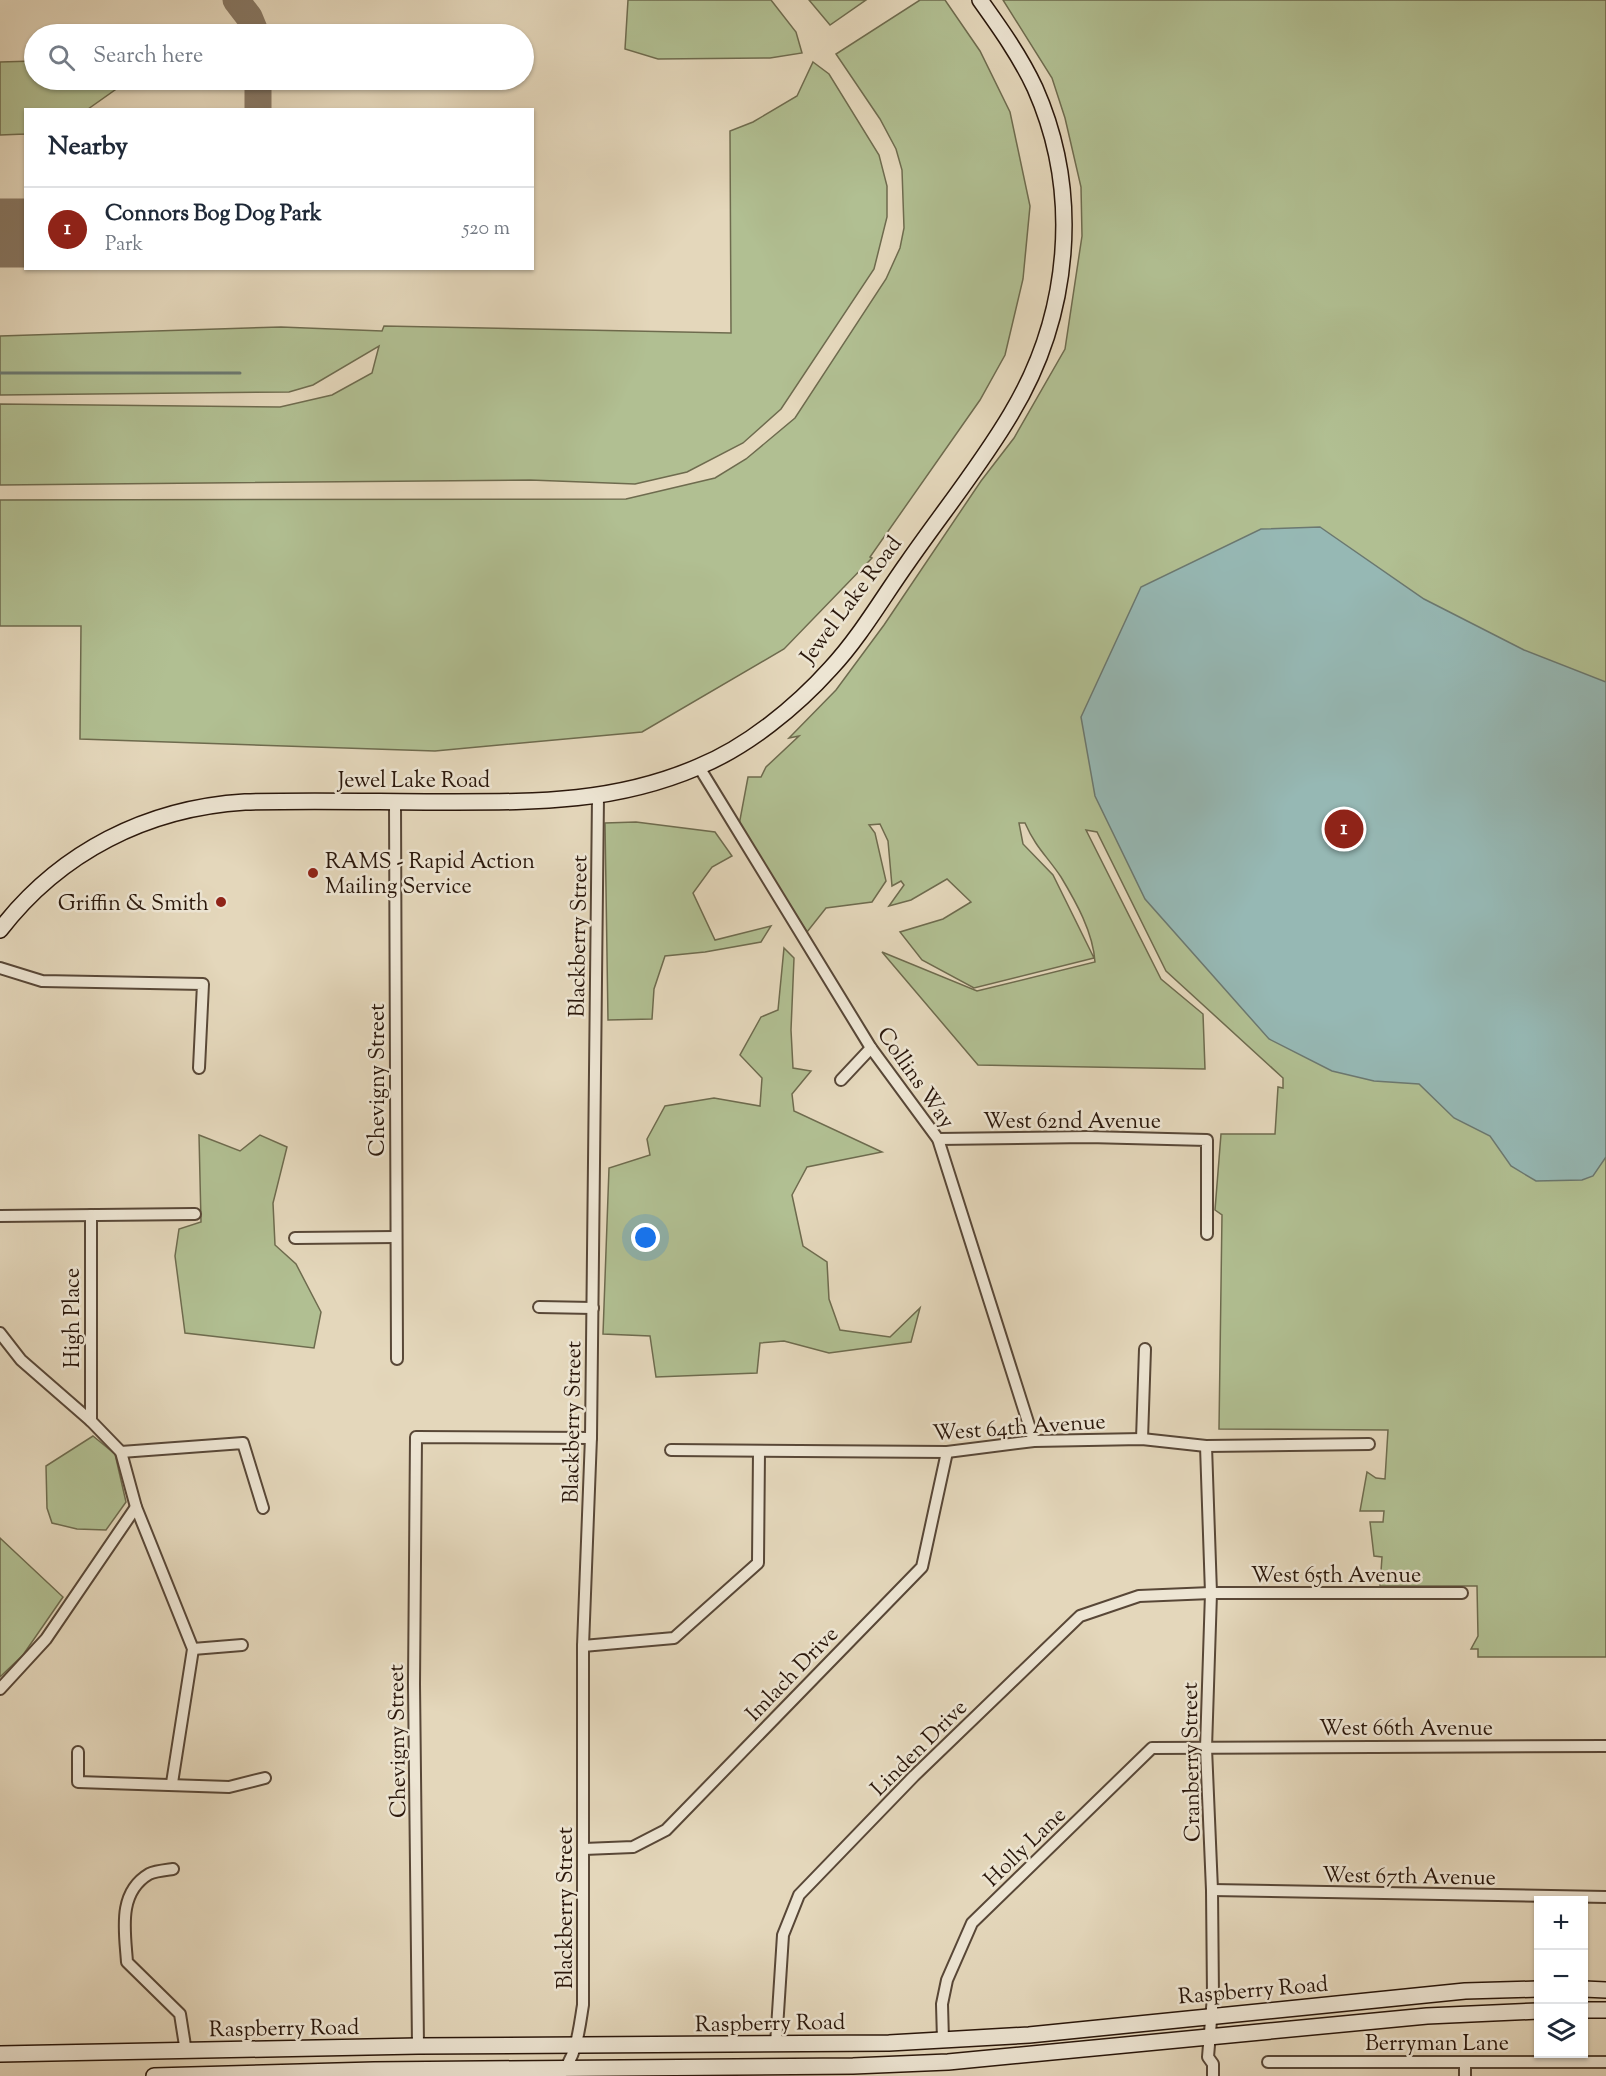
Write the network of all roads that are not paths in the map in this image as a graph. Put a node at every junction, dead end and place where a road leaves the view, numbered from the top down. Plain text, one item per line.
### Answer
1 (980, 0) edge
2 (699, 767) junction
3 (598, 797) junction
4 (395, 802) junction
5 (0, 930) edge
6 (0, 968) edge
7 (871, 1048) junction
8 (199, 1068) dead end
9 (842, 1080) dead end
10 (938, 1139) junction
11 (91, 1215) junction
12 (195, 1215) dead end
13 (0, 1216) edge
14 (1207, 1234) dead end
15 (395, 1237) junction
16 (296, 1238) dead end
17 (538, 1307) dead end
18 (592, 1308) junction
19 (0, 1333) edge
20 (1145, 1349) dead end
21 (397, 1359) dead end
22 (91, 1420) junction
23 (591, 1438) junction
24 (1142, 1439) junction
25 (1034, 1441) junction
26 (1369, 1444) dead end
27 (1206, 1446) junction
28 (671, 1450) dead end
29 (759, 1451) junction
30 (121, 1452) junction
31 (946, 1452) junction
32 (136, 1507) junction
33 (263, 1508) dead end
34 (1211, 1593) junction
35 (1462, 1593) dead end
36 (242, 1645) dead end
37 (584, 1646) junction
38 (193, 1649) junction
39 (0, 1689) edge
40 (1606, 1746) edge
41 (1206, 1748) junction
42 (78, 1752) dead end
43 (265, 1778) dead end
44 (172, 1783) junction
45 (584, 1849) junction
46 (173, 1869) dead end
47 (1212, 1890) junction
48 (1606, 1897) edge
49 (1534, 1989) edge
50 (1588, 1989) edge
51 (1606, 1989) edge
52 (1588, 2010) edge
53 (1606, 2010) edge
54 (1534, 2011) edge
55 (1211, 2016) junction
56 (1208, 2036) junction
57 (943, 2040) junction
58 (776, 2044) junction
59 (418, 2046) junction
60 (575, 2046) junction
61 (186, 2052) junction
62 (0, 2054) edge
63 (1465, 2061) junction
64 (1268, 2062) dead end
65 (1606, 2062) edge
66 (562, 2073) edge
67 (186, 2075) edge
68 (154, 2076) edge
69 (1213, 2076) edge
70 (1465, 2076) edge

1 - 2 main road, Jewel Lake Road
2 - 3 main road, Jewel Lake Road
2 - 7 street, Collins Way
3 - 4 main road, Jewel Lake Road
3 - 18 street, Blackberry Street
4 - 5 main road, Jewel Lake Road
4 - 15 street, Chevigny Street
6 - 8 street
7 - 9 street
7 - 10 street, Collins Way
10 - 14 street, West 62nd Avenue
10 - 25 street, Collins Way
11 - 12 street
11 - 13 street
11 - 22 street, High Place
15 - 16 street
15 - 21 street, Chevigny Street
17 - 18 street
18 - 23 street, Blackberry Street
19 - 22 street
20 - 24 street
22 - 30 street
23 - 37 street, Blackberry Street
23 - 59 street, Chevigny Street
24 - 25 street, West 64th Avenue
24 - 27 street, West 64th Avenue
25 - 31 street, West 64th Avenue
26 - 27 street, West 64th Avenue
27 - 34 street, Cranberry Street
28 - 29 street, West 64th Avenue
29 - 31 street, West 64th Avenue
29 - 37 street
30 - 32 street
30 - 33 street
31 - 45 street, Imlach Drive
32 - 38 street
32 - 39 street
34 - 35 street, West 65th Avenue
34 - 41 street, Cranberry Street
34 - 58 street, Linden Drive
36 - 38 street
37 - 45 street, Blackberry Street
38 - 44 street
40 - 41 street, West 66th Avenue
41 - 47 street, Cranberry Street
41 - 57 street, Holly Lane
42 - 44 street
43 - 44 street
45 - 60 street, Blackberry Street
46 - 61 street
47 - 48 street, West 67th Avenue
47 - 55 street, Cranberry Street
49 - 55 main road, Raspberry Road
50 - 51 main road
52 - 53 main road
54 - 56 main road, Raspberry Road
55 - 56 street, Cranberry Street
55 - 57 main road, Raspberry Road
56 - 66 main road, Raspberry Road
56 - 69 street, Cranberry Street
57 - 58 main road, Raspberry Road
58 - 60 main road, Raspberry Road
59 - 60 main road, Raspberry Road
59 - 61 main road, Raspberry Road
60 - 66 street, Blackberry Street
61 - 62 main road, Raspberry Road
63 - 64 street, Berryman Lane
63 - 65 street, Berryman Lane
63 - 70 street
66 - 67 main road, Raspberry Road
67 - 68 main road, Raspberry Road

